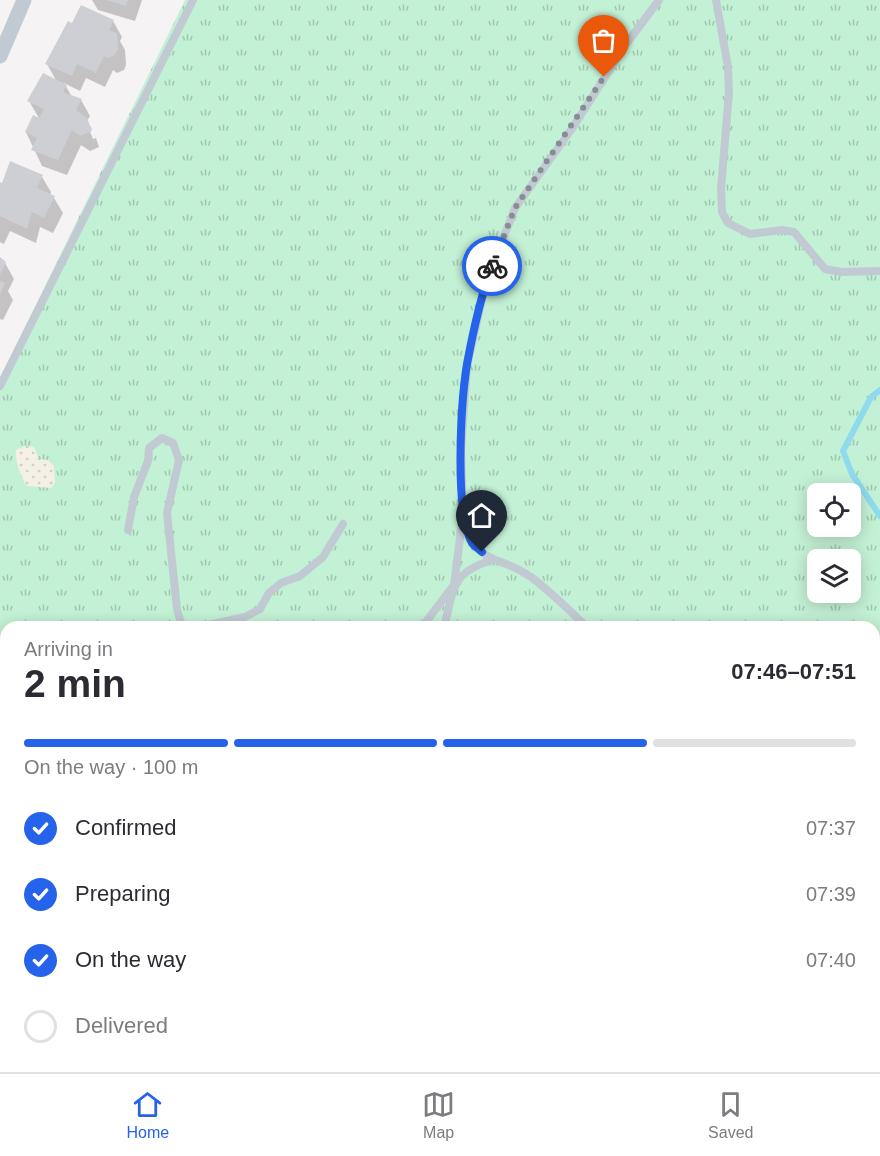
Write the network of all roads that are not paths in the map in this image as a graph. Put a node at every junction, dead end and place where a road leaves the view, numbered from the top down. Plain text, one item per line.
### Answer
1 (193, 0) edge
2 (659, 0) edge
3 (716, 0) edge
4 (18, 2) edge
5 (0, 56) edge
6 (880, 271) edge
7 (0, 386) edge
8 (463, 515) junction
9 (343, 524) dead end
10 (128, 530) dead end
11 (492, 560) junction
12 (454, 585) junction
13 (180, 621) edge
14 (227, 621) edge
15 (427, 621) edge
16 (445, 621) edge
17 (580, 621) edge

1 - 7 lane
2 - 8 lane
3 - 6 lane
4 - 5 street
8 - 11 lane
8 - 12 lane
9 - 14 lane
10 - 13 lane
11 - 12 lane
11 - 17 lane
12 - 15 lane
12 - 16 lane

